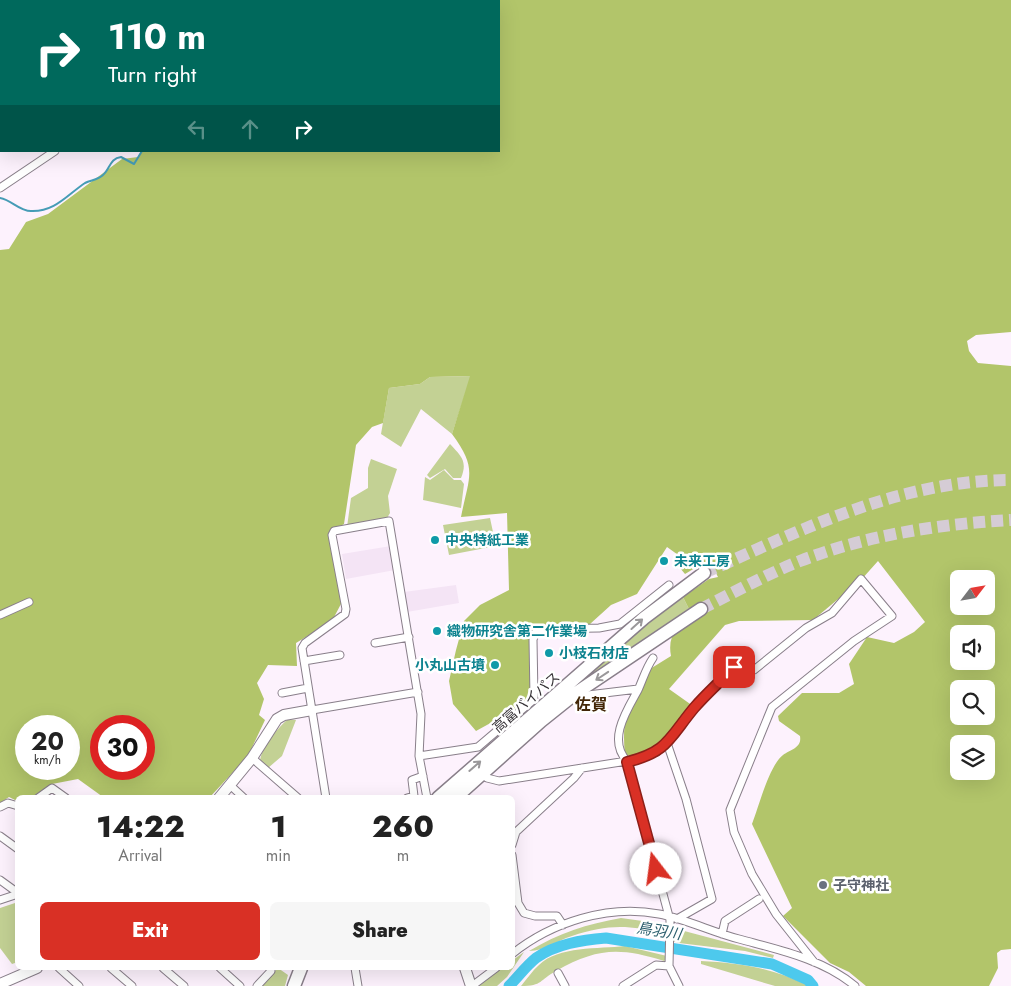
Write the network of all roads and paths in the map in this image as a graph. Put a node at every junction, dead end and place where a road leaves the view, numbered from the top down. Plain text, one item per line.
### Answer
1 (54, 152) edge
2 (0, 188) edge
3 (704, 573) tunnel mouth
4 (669, 585) dead end
5 (29, 602) dead end
6 (701, 609) tunnel mouth
7 (0, 615) edge
8 (409, 637) junction
9 (374, 643) dead end
10 (340, 655) dead end
11 (653, 658) dead end
12 (304, 661) junction
13 (308, 688) junction
14 (638, 689) junction
15 (418, 692) junction
16 (282, 693) dead end
17 (588, 695) dead end
18 (312, 710) junction
19 (667, 743) junction
20 (419, 756) junction
21 (252, 758) junction
22 (627, 762) junction
23 (582, 768) junction
24 (483, 774) junction
25 (423, 776) junction
26 (230, 786) junction
27 (42, 795) edge
28 (62, 795) edge
29 (221, 795) edge
30 (240, 795) edge
31 (295, 795) edge
32 (326, 795) edge
33 (414, 795) edge
34 (426, 795) edge
35 (441, 795) edge
36 (458, 795) edge
37 (15, 805) edge
38 (0, 807) edge
39 (515, 835) edge
40 (0, 836) edge
41 (15, 847) edge
42 (0, 880) edge
43 (15, 892) edge
44 (15, 895) edge
45 (759, 899) dead end
46 (0, 900) edge
47 (515, 904) edge
48 (672, 918) junction
49 (563, 925) junction
50 (722, 934) junction
51 (515, 952) edge
52 (814, 962) junction
53 (670, 963) junction
54 (32, 970) edge
55 (61, 970) edge
56 (113, 970) edge
57 (165, 970) edge
58 (222, 970) edge
59 (271, 970) edge
60 (300, 970) edge
61 (309, 970) edge
62 (351, 970) edge
63 (355, 970) edge
64 (466, 970) edge
65 (493, 970) edge
66 (558, 973) dead end
67 (357, 978) junction
68 (0, 984) edge
69 (79, 986) edge
70 (132, 986) edge
71 (184, 986) edge
72 (240, 986) edge
73 (257, 986) edge
74 (294, 986) edge
75 (303, 986) edge
76 (358, 986) edge
77 (472, 986) edge
78 (565, 986) edge
79 (624, 986) edge
80 (679, 986) edge
81 (854, 986) edge

1 - 2 street
35 -> 3 highway, 高富バイパス
4 - 20 street
5 - 7 street
6 -> 24 highway, 高富バイパス
8 - 9 street
8 - 12 street
8 - 15 street
10 - 12 street
11 - 14 street
12 - 13 street
13 - 16 street
13 - 18 street
14 - 17 street
14 - 22 street
15 - 18 street
15 - 20 street
18 - 21 street
18 - 32 street
19 - 22 street
19 - 48 street
19 - 52 street
20 - 25 street
21 - 26 street
21 - 31 street
22 - 23 street
22 - 48 street
23 - 24 street
23 - 39 street
24 - 36 highway, 高富バイパス
25 - 33 street
25 - 34 street
26 - 29 street
26 - 30 street
27 - 28 street
37 - 38 street
40 - 41 street
42 - 43 street
44 - 46 street
45 - 50 street
47 - 49 street
48 - 49 street
48 - 50 street
48 - 53 street
49 - 51 street
50 - 52 street
52 - 81 street
53 - 79 street
53 - 80 street
54 - 68 street
55 - 69 street
56 - 70 street
57 - 71 street
58 - 72 street
59 - 73 street
60 - 74 highway
61 - 75 highway
62 - 67 street
63 - 67 street
64 - 77 street
65 - 77 street
66 - 78 street
67 - 76 street

